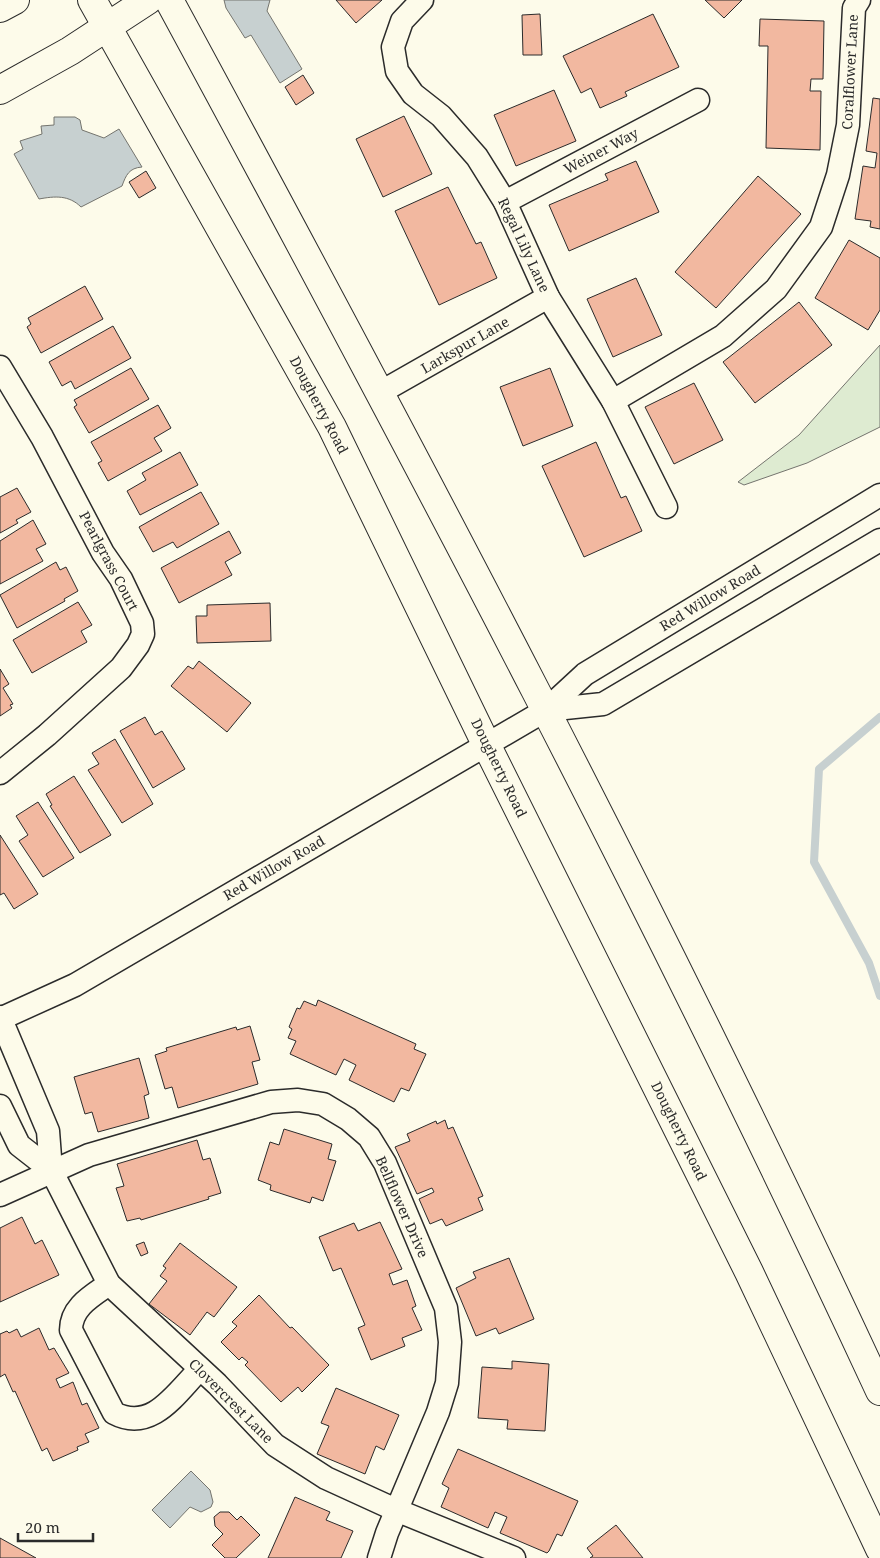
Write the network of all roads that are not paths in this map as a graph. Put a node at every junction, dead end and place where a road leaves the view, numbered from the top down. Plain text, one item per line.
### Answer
1 (16, 0) edge
2 (92, 0) edge
3 (148, 0) edge
4 (169, 0) edge
5 (422, 0) edge
6 (851, 3) edge
7 (0, 8) edge
8 (107, 26) junction
9 (0, 90) edge
10 (698, 100) dead end
11 (505, 202) junction
12 (548, 297) junction
13 (0, 367) edge
14 (382, 392) junction
15 (613, 402) junction
16 (880, 494) edge
17 (666, 507) dead end
18 (880, 540) edge
19 (546, 710) junction
20 (486, 744) junction
21 (0, 773) edge
22 (0, 1019) edge
23 (0, 1106) edge
24 (51, 1170) junction
25 (0, 1195) edge
26 (109, 1284) junction
27 (200, 1369) junction
28 (880, 1391) edge
29 (396, 1510) junction
30 (880, 1549) edge
31 (380, 1558) edge
32 (514, 1558) edge

1 - 7 main road
2 - 8 main road, Dougherty Road
3 - 8 main road
4 - 14 main road
5 - 11 street, Regal Lily Lane
6 - 15 street, Coralflower Lane
8 - 9 main road
8 - 20 main road, Dougherty Road
10 - 11 street, Weiner Way
11 - 12 street, Regal Lily Lane
12 - 14 street, Larkspur Lane
12 - 15 street, Regal Lily Lane
13 - 21 street, Pearlgrass Court
14 - 19 main road
15 - 17 street, Regal Lily Lane
16 - 19 street, Red Willow Road
18 - 19 street, Red Willow Road
19 - 20 street, Red Willow Road
19 - 28 main road
20 - 22 street, Red Willow Road
20 - 30 main road, Dougherty Road
22 - 24 street, Clovercrest Lane
23 - 24 street, Clovercrest Lane
24 - 25 street, Bellflower Drive
24 - 26 street, Clovercrest Lane
24 - 29 street, Bellflower Drive
26 - 27 street, Clovercrest Lane
26 - 27 street
27 - 29 street, Clovercrest Lane
29 - 31 street, Bellflower Drive
29 - 32 street, Clovercrest Lane

